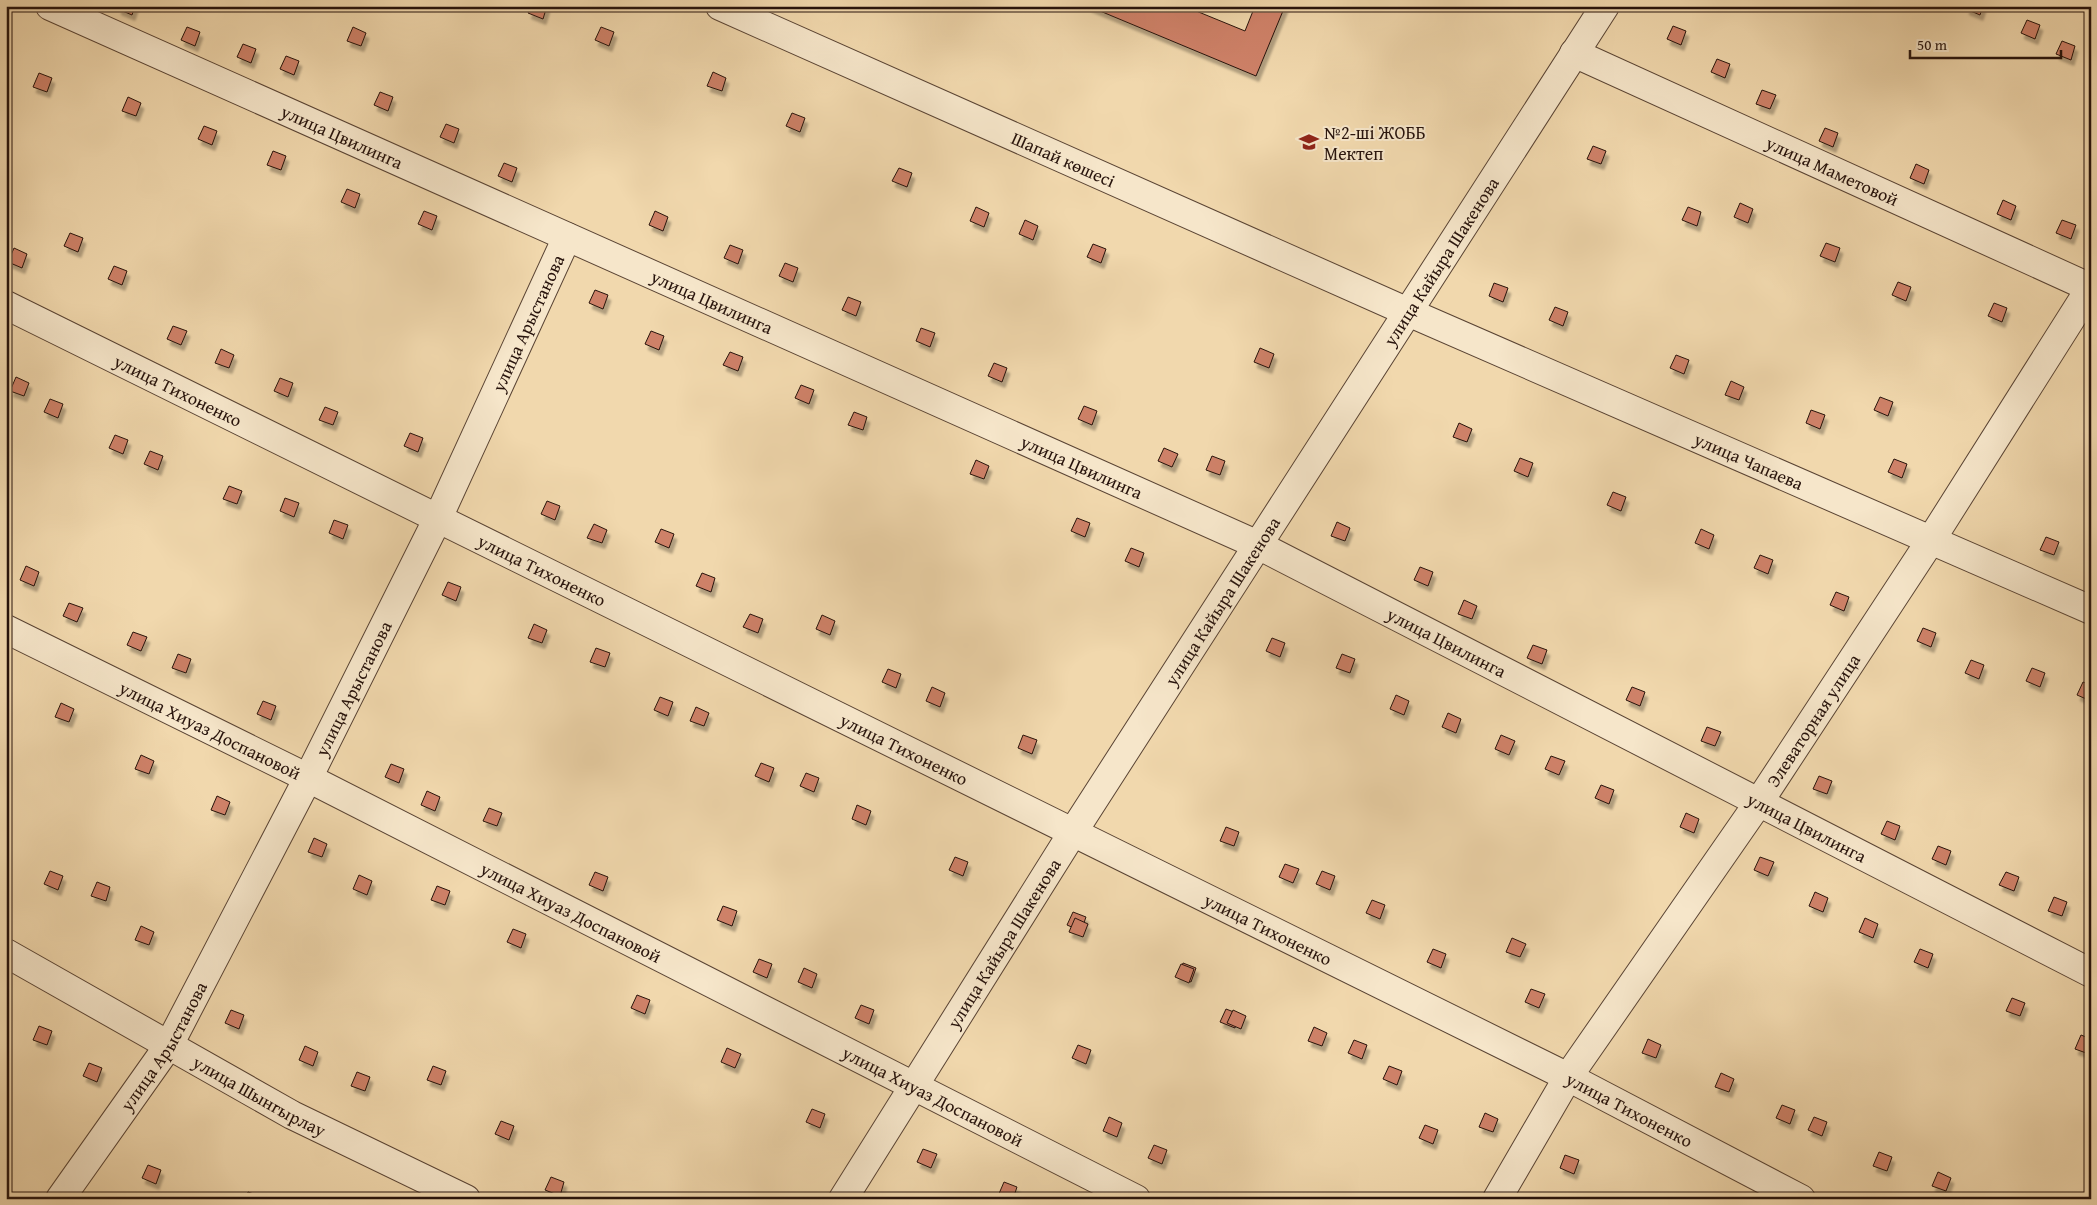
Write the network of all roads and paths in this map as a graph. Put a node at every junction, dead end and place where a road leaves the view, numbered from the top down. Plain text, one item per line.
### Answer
1 (50, 6) edge
2 (720, 6) edge
3 (1605, 6) edge
4 (1574, 53) junction
5 (567, 237) junction
6 (2091, 288) edge
7 (6, 305) edge
8 (1408, 312) junction
9 (438, 518) junction
10 (1931, 540) junction
11 (1258, 545) junction
12 (2091, 610) edge
13 (6, 629) edge
14 (308, 778) junction
15 (1759, 802) junction
16 (1072, 832) junction
17 (6, 953) edge
18 (2091, 973) edge
19 (169, 1045) junction
20 (1568, 1077) junction
21 (914, 1085) junction
22 (60, 1199) edge
23 (466, 1199) edge
24 (843, 1199) edge
25 (1136, 1199) edge
26 (1497, 1199) edge
27 (1801, 1199) edge

1 - 5 street, улица Цвилинга
2 - 8 street, Шапай көшесі
3 - 4 street, улица Кайыра Шакенова
4 - 6 street, улица Маметовой
4 - 8 street, улица Кайыра Шакенова
5 - 9 street, улица Арыстанова
5 - 11 street, улица Цвилинга
6 - 10 street, Элеваторная улица
7 - 9 street, улица Тихоненко
8 - 10 street, улица Чапаева
8 - 11 street, улица Кайыра Шакенова
9 - 14 street, улица Арыстанова
9 - 16 street, улица Тихоненко
10 - 12 street, улица Чапаева
10 - 15 street, Элеваторная улица
11 - 15 street, улица Цвилинга
11 - 16 street, улица Кайыра Шакенова
13 - 14 street, улица Хиуаз Доспановой
14 - 19 street, улица Арыстанова
14 - 21 street, улица Хиуаз Доспановой
15 - 18 street, улица Цвилинга
15 - 20 street, Элеваторная улица
16 - 20 street, улица Тихоненко
16 - 21 street, улица Кайыра Шакенова
17 - 19 street, улица Шынгырлау
19 - 22 street, улица Арыстанова
19 - 23 street, улица Шынгырлау
20 - 26 street, Элеваторная улица
20 - 27 street, улица Тихоненко
21 - 24 street, улица Кайыра Шакенова
21 - 25 street, улица Хиуаз Доспановой

